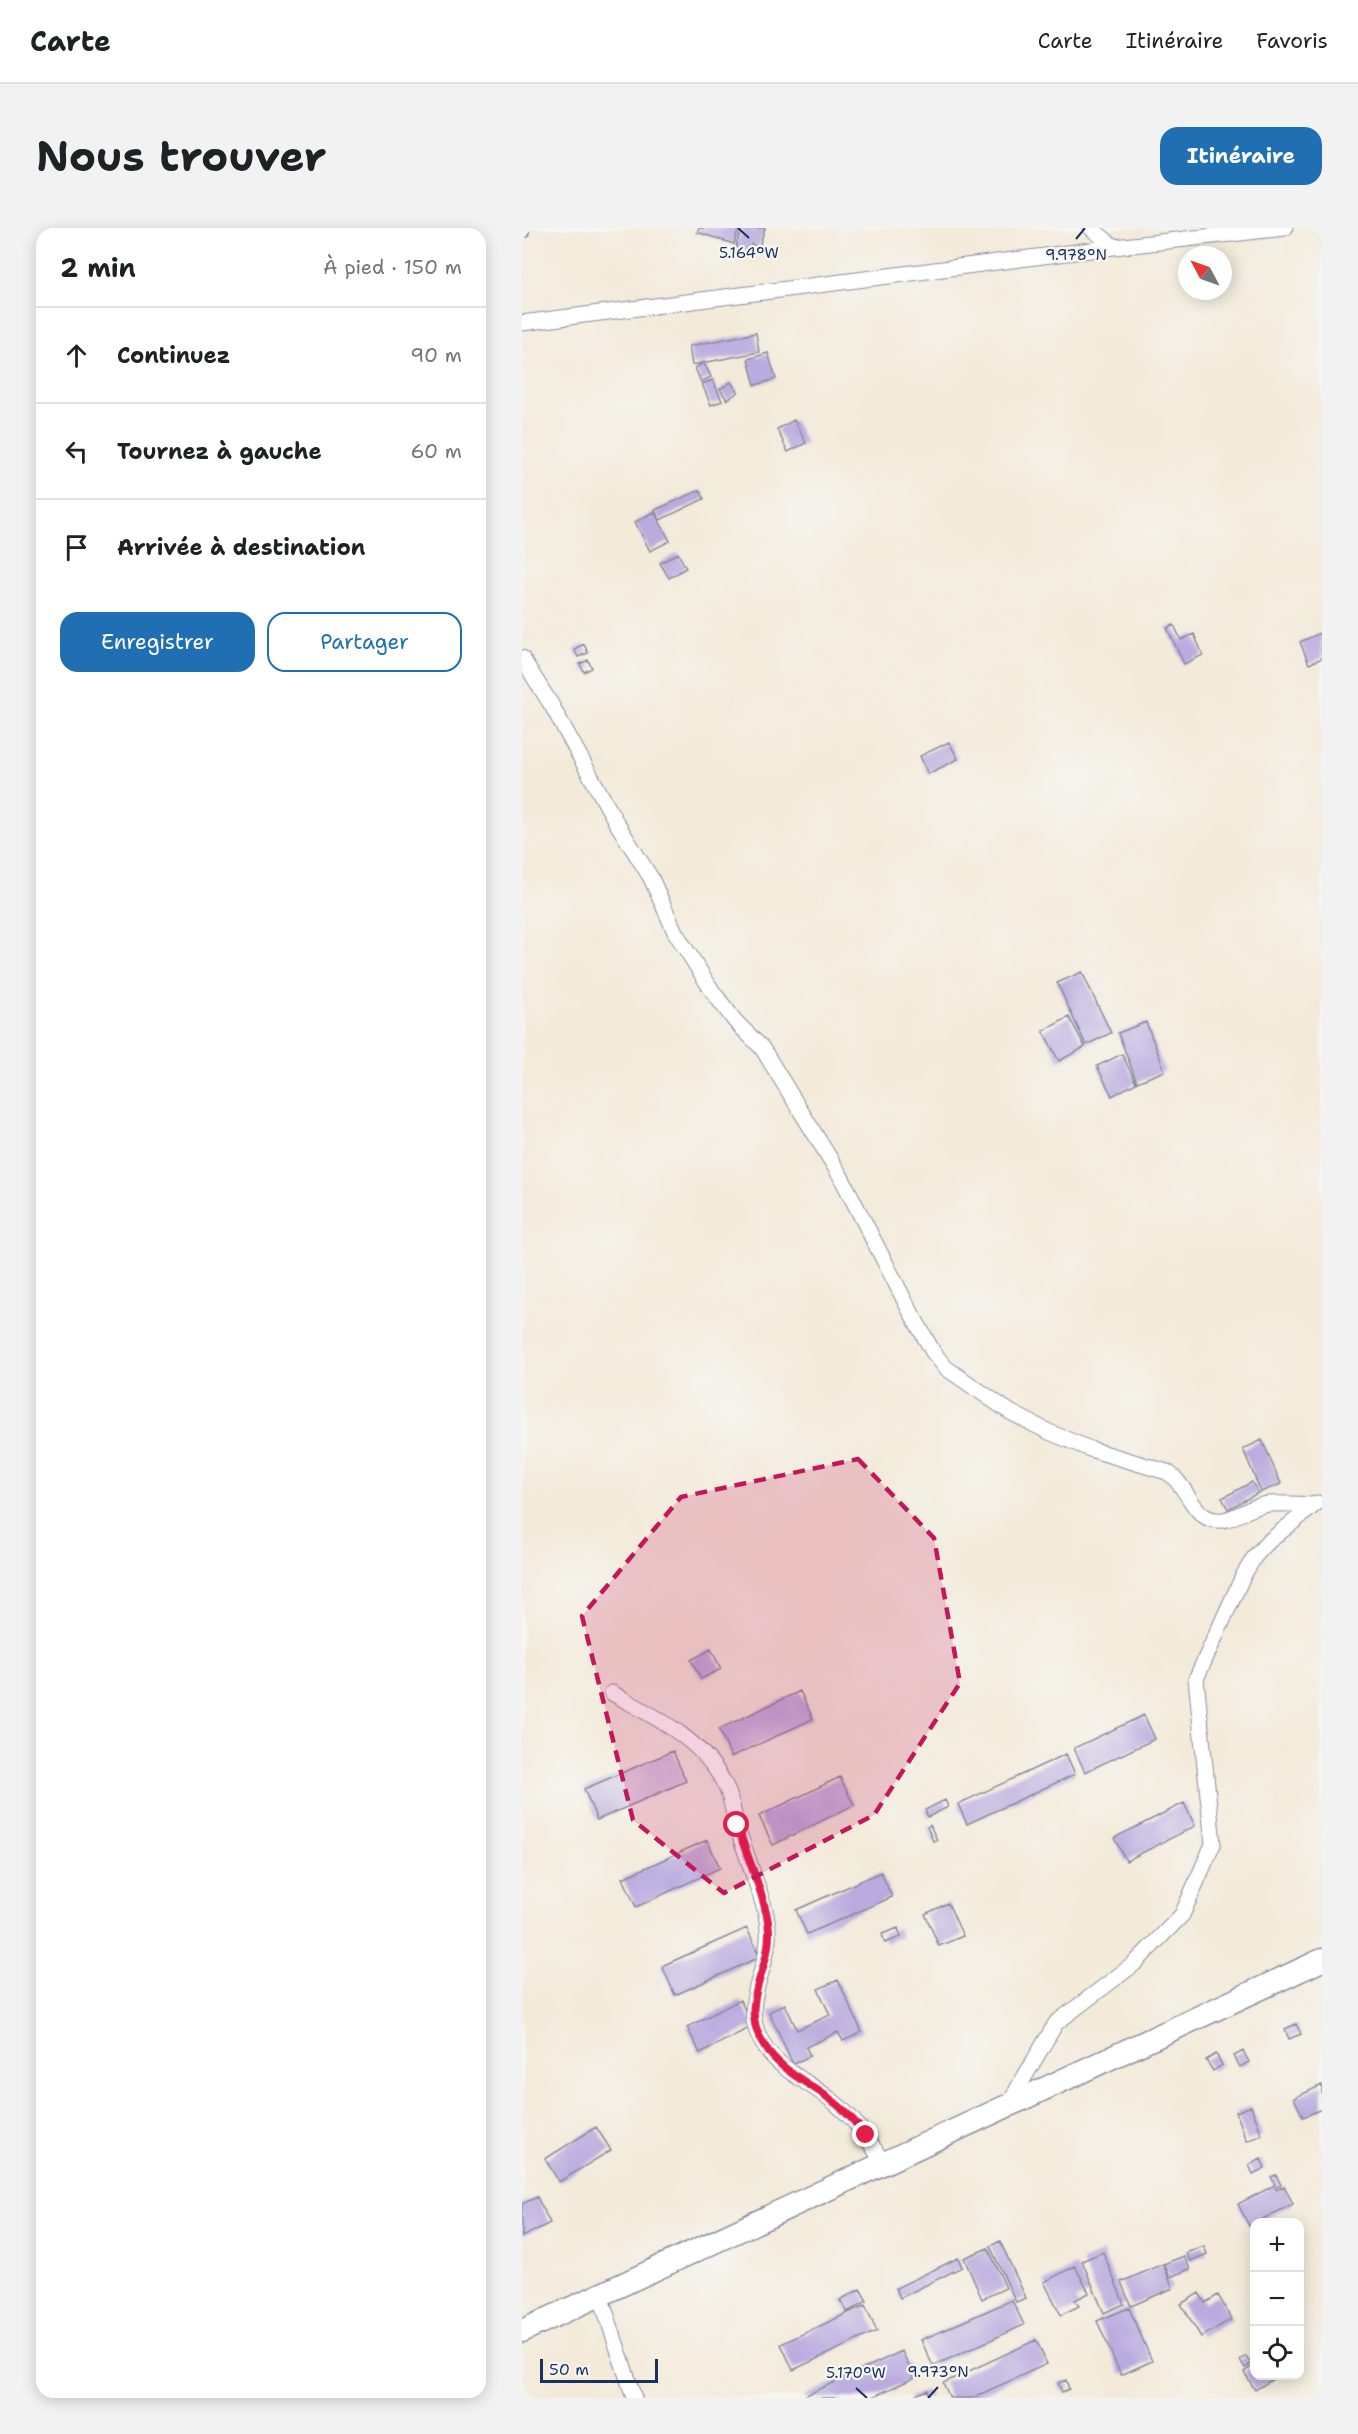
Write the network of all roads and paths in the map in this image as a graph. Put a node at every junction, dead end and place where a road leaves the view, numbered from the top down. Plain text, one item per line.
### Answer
1 (1091, 228) edge
2 (1285, 228) edge
3 (1114, 247) junction
4 (522, 323) edge
5 (522, 658) edge
6 (1318, 1502) edge
7 (612, 1693) dead end
8 (1322, 1960) edge
9 (1006, 2107) junction
10 (883, 2163) junction
11 (600, 2295) junction
12 (522, 2331) edge
13 (634, 2398) edge

1 - 3 street
2 - 3 street
3 - 4 street
5 - 6 street
6 - 9 street
7 - 10 street
8 - 9 highway
9 - 10 highway
10 - 11 highway
11 - 12 highway
11 - 13 street

